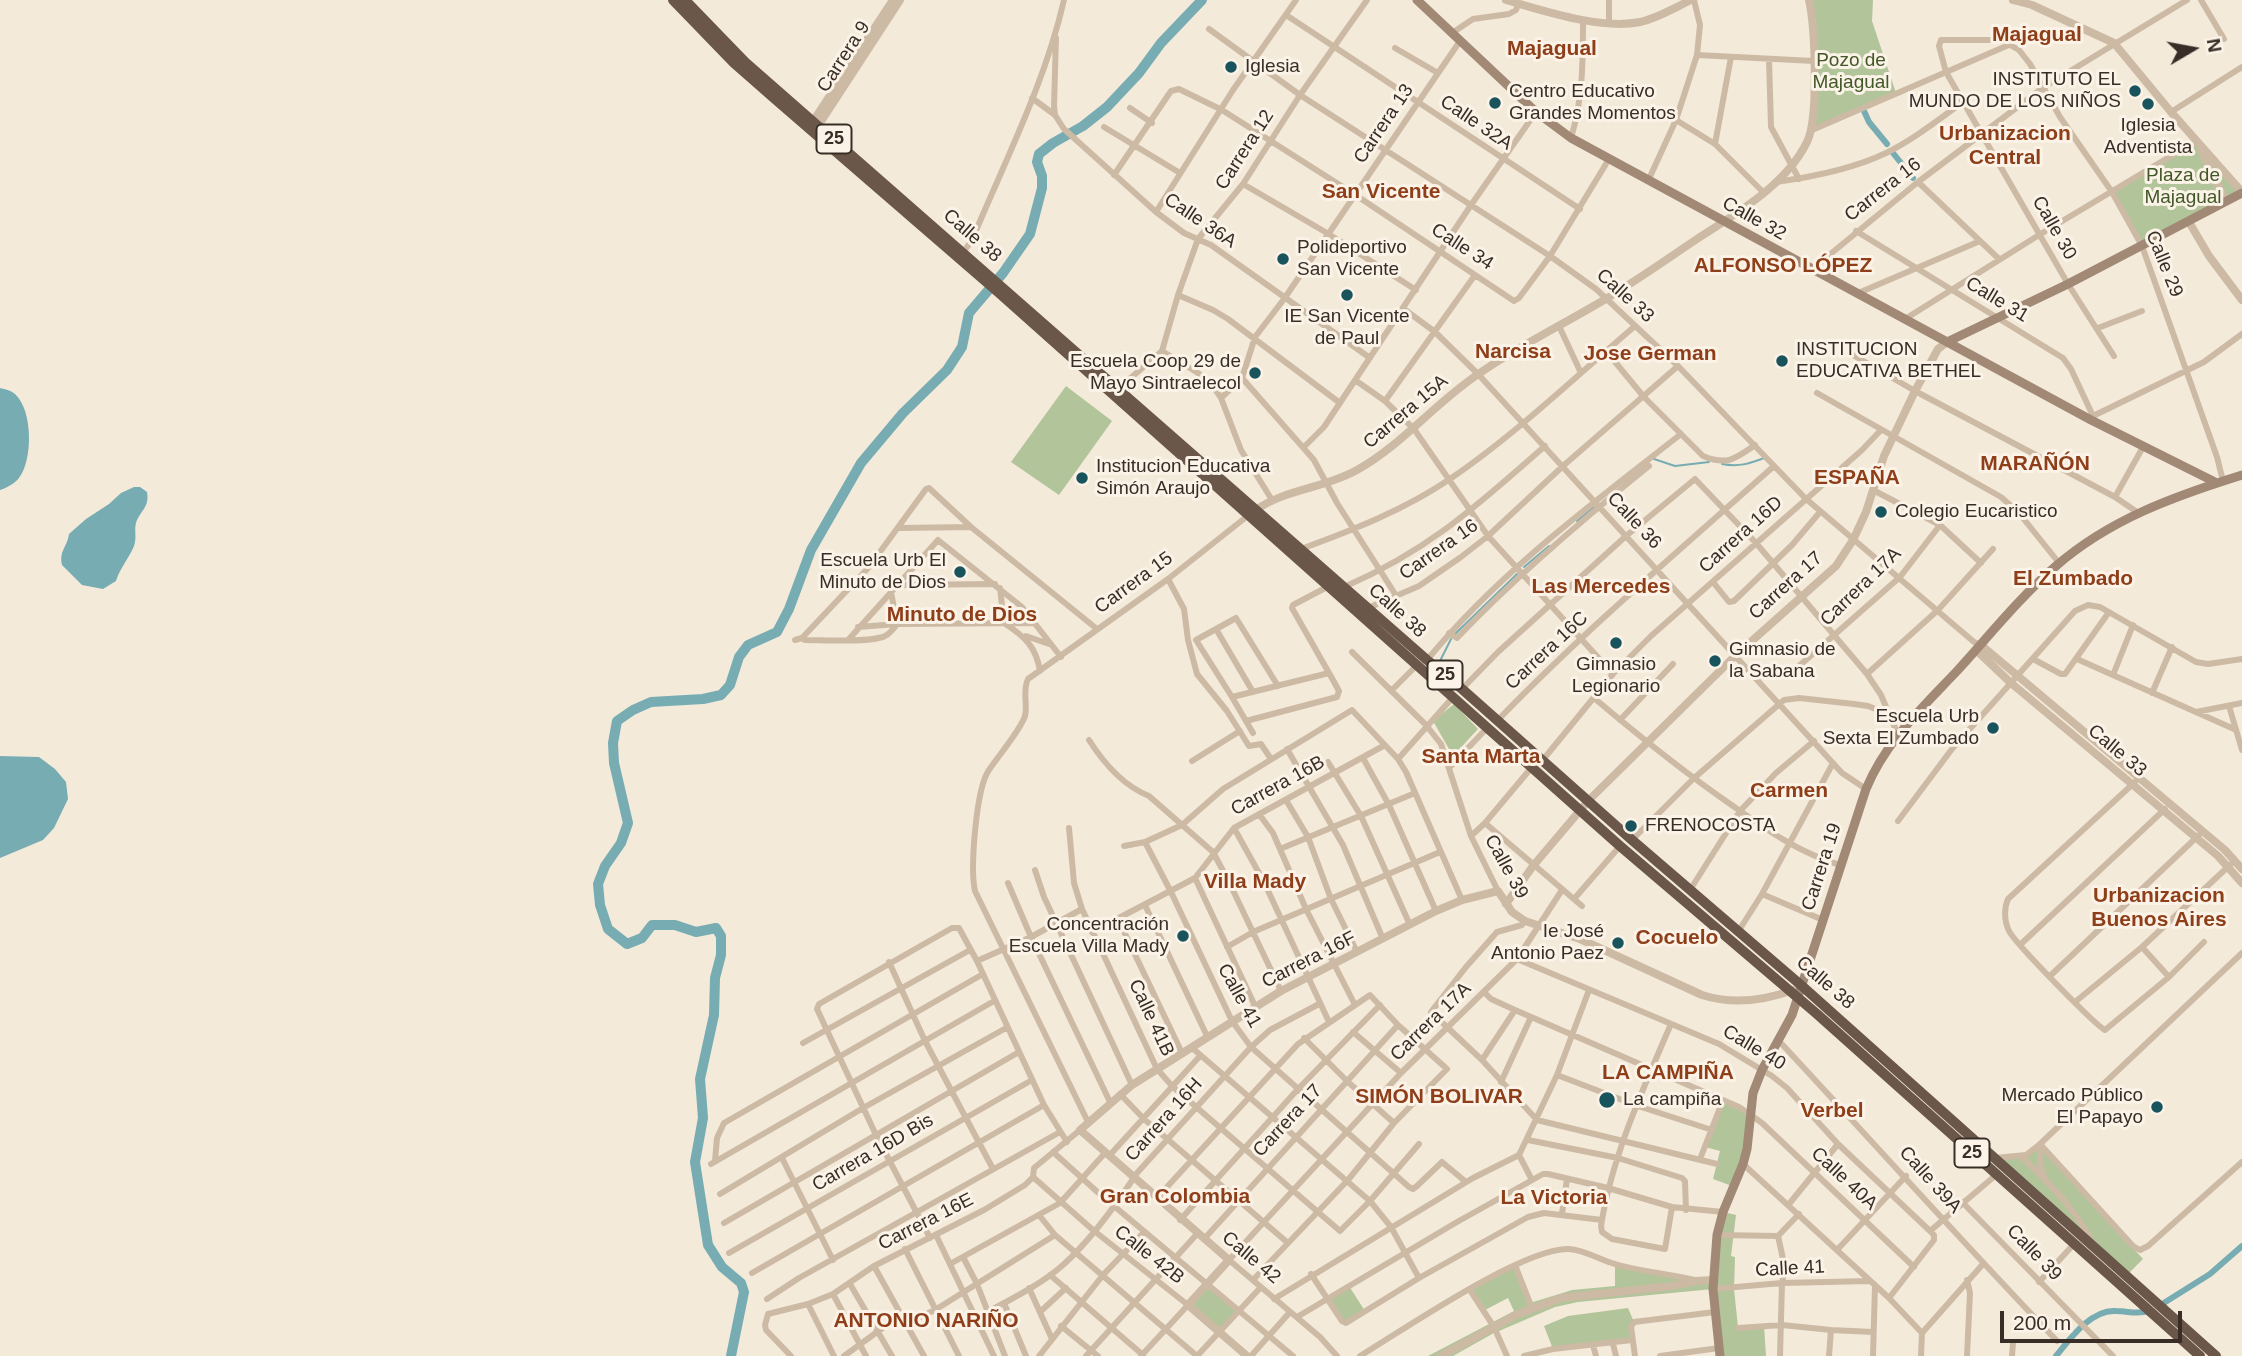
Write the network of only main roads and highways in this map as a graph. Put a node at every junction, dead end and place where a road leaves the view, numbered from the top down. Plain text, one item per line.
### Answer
1 (673, 0) edge
2 (685, 0) edge
3 (1417, 0) edge
4 (814, 126) junction
5 (2242, 193) edge
6 (1000, 289) junction
7 (1947, 342) junction
8 (2242, 475) edge
9 (2220, 482) junction
10 (1253, 512) junction
11 (1422, 662) junction
12 (1584, 805) junction
13 (1802, 986) junction
14 (1794, 994) junction
15 (2149, 1304) junction
16 (2160, 1314) junction
17 (1719, 1352) edge
18 (2200, 1356) edge
19 (2216, 1356) edge

1 - 4 highway, Calle 38 / 25
2 - 4 highway, Calle 38 / 25
3 - 7 main road, Calle 32
4 - 6 highway, Calle 38 / 25
5 - 7 main road, Carrera 17
6 - 10 highway, Calle 38 / 25
6 - 10 highway, Calle 38 / 25
7 - 9 main road, Calle 32
8 - 9 main road, Carrera 19
9 - 13 main road, Carrera 19
10 - 11 highway, Calle 38 / 25
10 - 11 highway, Calle 38 / 25
11 - 12 highway, Calle 38 / 25
12 - 13 highway, Calle 38 / 25
12 - 14 highway, Calle 38 / 25
13 - 14 main road, Carrera 19
13 - 15 highway, Calle 38 / 25
14 - 15 highway, Calle 38 / 25
14 - 17 main road, Carrera 19
15 - 16 highway, Calle 38 / 25
16 - 18 highway, Calle 38 / 25
16 - 19 highway, Calle 38 / 25

